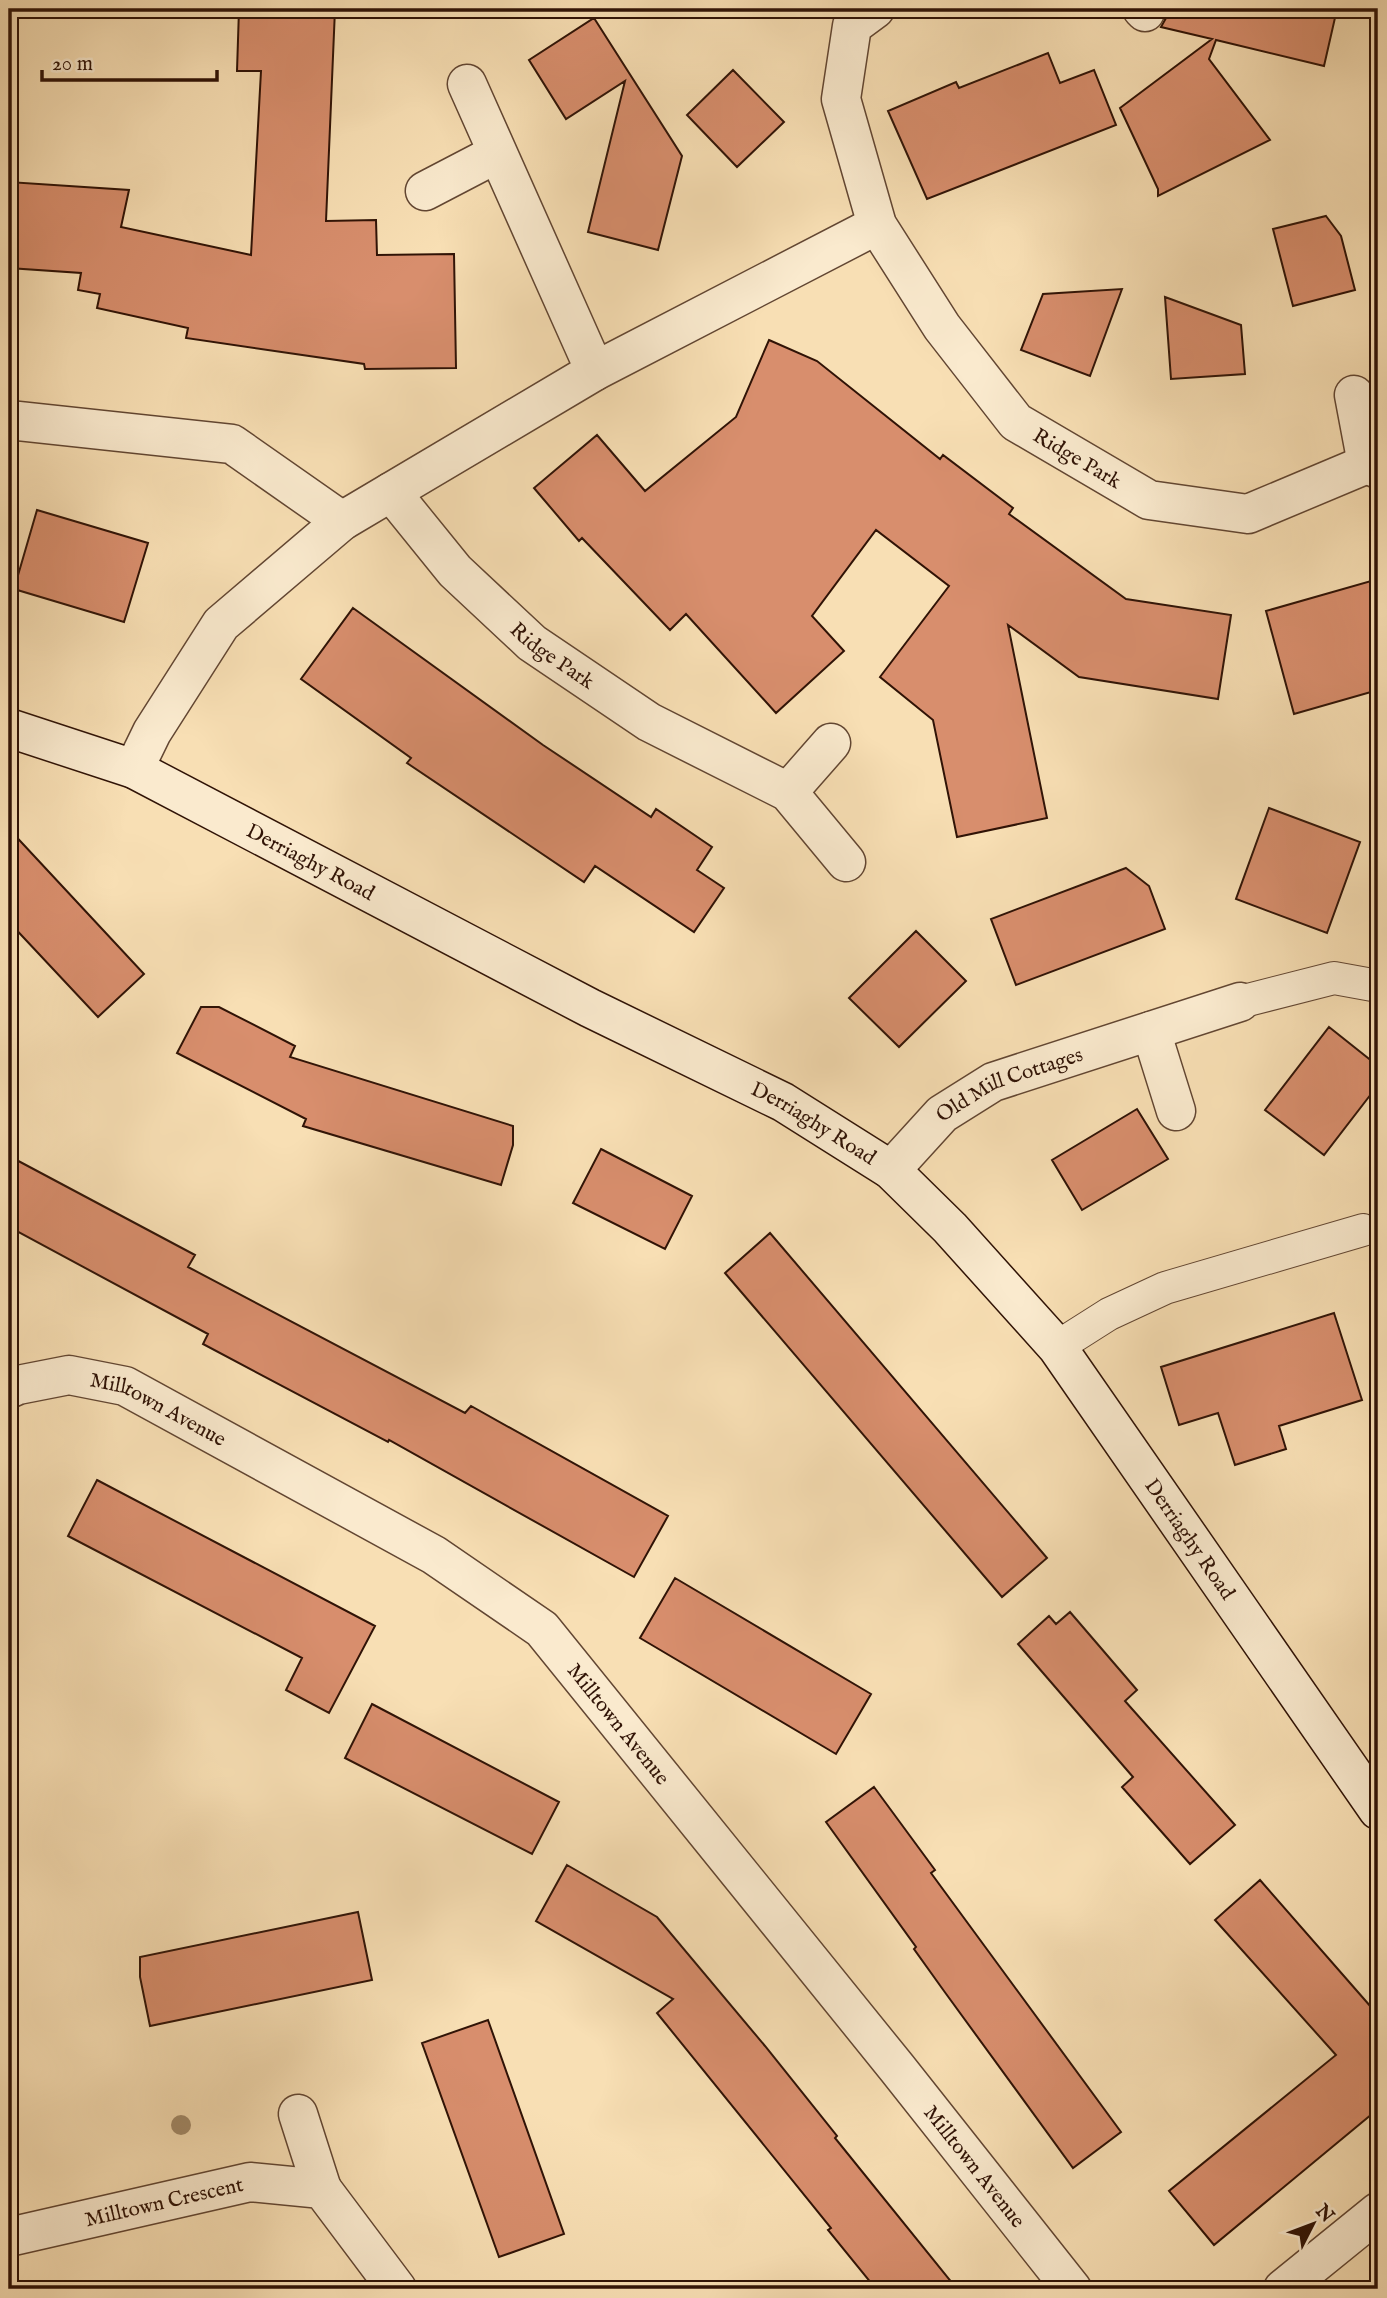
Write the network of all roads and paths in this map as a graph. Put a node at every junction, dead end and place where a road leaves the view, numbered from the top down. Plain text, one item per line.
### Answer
1 (875, 9) edge
2 (467, 84) dead end
3 (496, 154) junction
4 (425, 191) dead end
5 (877, 225) junction
6 (595, 371) junction
7 (1354, 395) dead end
8 (9, 419) edge
9 (1373, 466) edge
10 (391, 492) junction
11 (342, 521) junction
12 (9, 728) edge
13 (831, 743) dead end
14 (134, 769) junction
15 (788, 792) junction
16 (846, 862) dead end
17 (1378, 986) edge
18 (1240, 1002) joint
19 (1151, 1031) junction
20 (1176, 1111) dead end
21 (891, 1170) junction
22 (1363, 1230) dead end
23 (1057, 1347) junction
24 (9, 1389) edge
25 (1378, 1811) edge
26 (298, 2114) dead end
27 (322, 2189) junction
28 (1378, 2212) edge
29 (9, 2237) edge
30 (397, 2289) edge
31 (1072, 2289) edge
32 (1283, 2289) edge

1 - 5 street, Ridge Park
2 - 3 street
3 - 4 street
3 - 6 street
5 - 6 street
5 - 9 street, Ridge Park
6 - 10 street
7 - 9 street, Ridge Park
8 - 11 street
10 - 11 street
10 - 15 street, Ridge Park
11 - 14 street
12 - 14 street, Derriaghy Road
13 - 15 street
14 - 21 street, Derriaghy Road
15 - 16 street, Ridge Park
17 - 18 lane
18 - 19 street, Old Mill Cottages
19 - 20 street
19 - 21 street, Old Mill Cottages
21 - 23 street, Derriaghy Road
22 - 23 lane
23 - 25 street, Derriaghy Road
24 - 31 street, Milltown Avenue
26 - 27 street
27 - 29 street, Milltown Crescent
27 - 30 street
28 - 32 street

